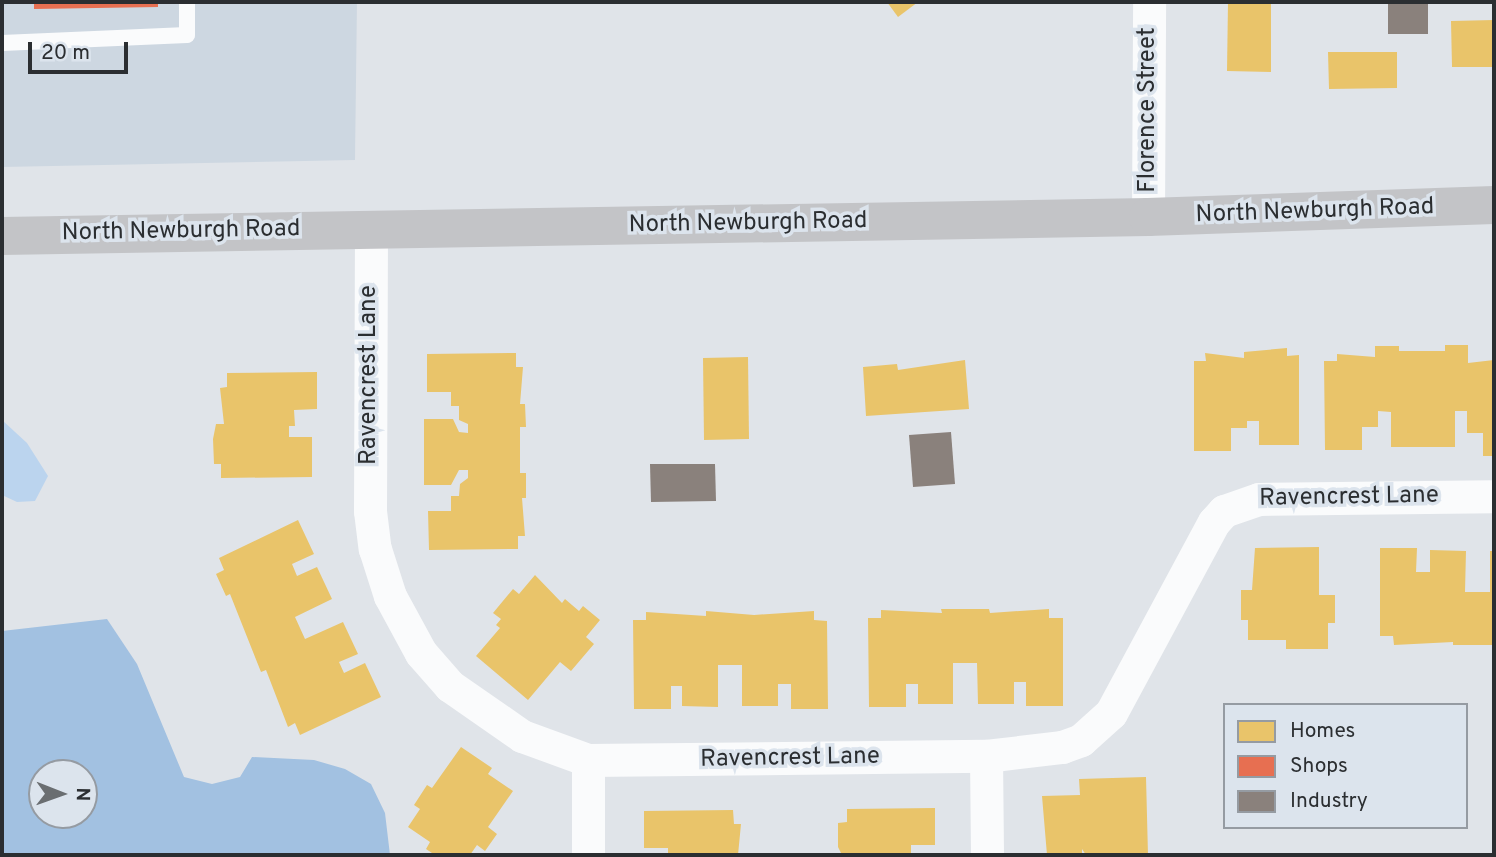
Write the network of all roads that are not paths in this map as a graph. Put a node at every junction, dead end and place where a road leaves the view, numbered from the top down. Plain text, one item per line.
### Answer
1 (187, 2) edge
2 (1149, 2) edge
3 (2, 43) edge
4 (1494, 205) edge
5 (1149, 218) junction
6 (370, 229) junction
7 (2, 236) edge
8 (1494, 496) edge
9 (986, 756) junction
10 (588, 760) junction
11 (588, 855) edge
12 (987, 855) edge

1 - 3 lane
2 - 5 street, Florence Street
4 - 5 main road, North Newburgh Road
5 - 6 main road, North Newburgh Road
6 - 7 main road, North Newburgh Road
6 - 10 street, Ravencrest Lane
8 - 9 street, Ravencrest Lane
9 - 10 street, Ravencrest Lane
9 - 12 street
10 - 11 street

